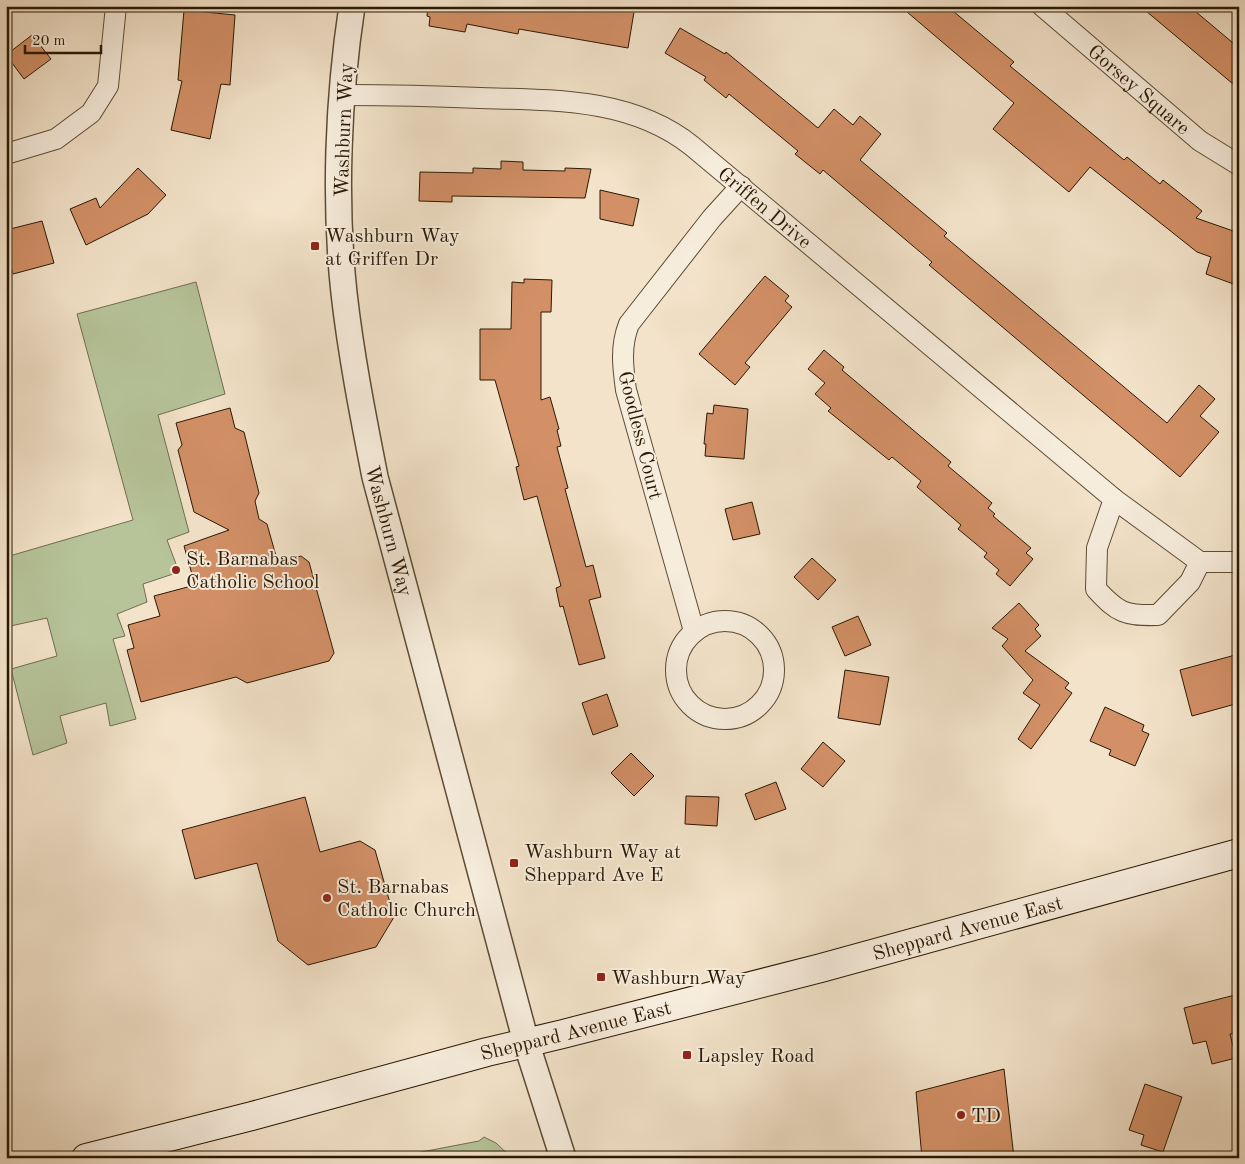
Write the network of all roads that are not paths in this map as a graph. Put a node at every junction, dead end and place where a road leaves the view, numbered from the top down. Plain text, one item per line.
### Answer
1 (116, 6) edge
2 (352, 6) edge
3 (1042, 6) edge
4 (343, 94) junction
5 (6, 154) edge
6 (1239, 165) edge
7 (741, 186) junction
8 (1114, 499) junction
9 (1200, 562) junction
10 (1239, 562) edge
11 (694, 631) junction
12 (1239, 853) edge
13 (526, 1042) junction
14 (86, 1158) edge
15 (563, 1158) edge

1 - 5 street
2 - 4 street, Washburn Way
3 - 6 street, Gorsey Square
4 - 7 street, Griffen Drive
4 - 13 street, Washburn Way
7 - 8 street, Griffen Drive
7 - 11 street, Goodless Court
8 - 9 street, Griffen Drive
8 - 9 street
9 - 10 street
11 - 11 street
12 - 13 main road, Sheppard Avenue East
13 - 14 main road, Sheppard Avenue East
13 - 15 street

